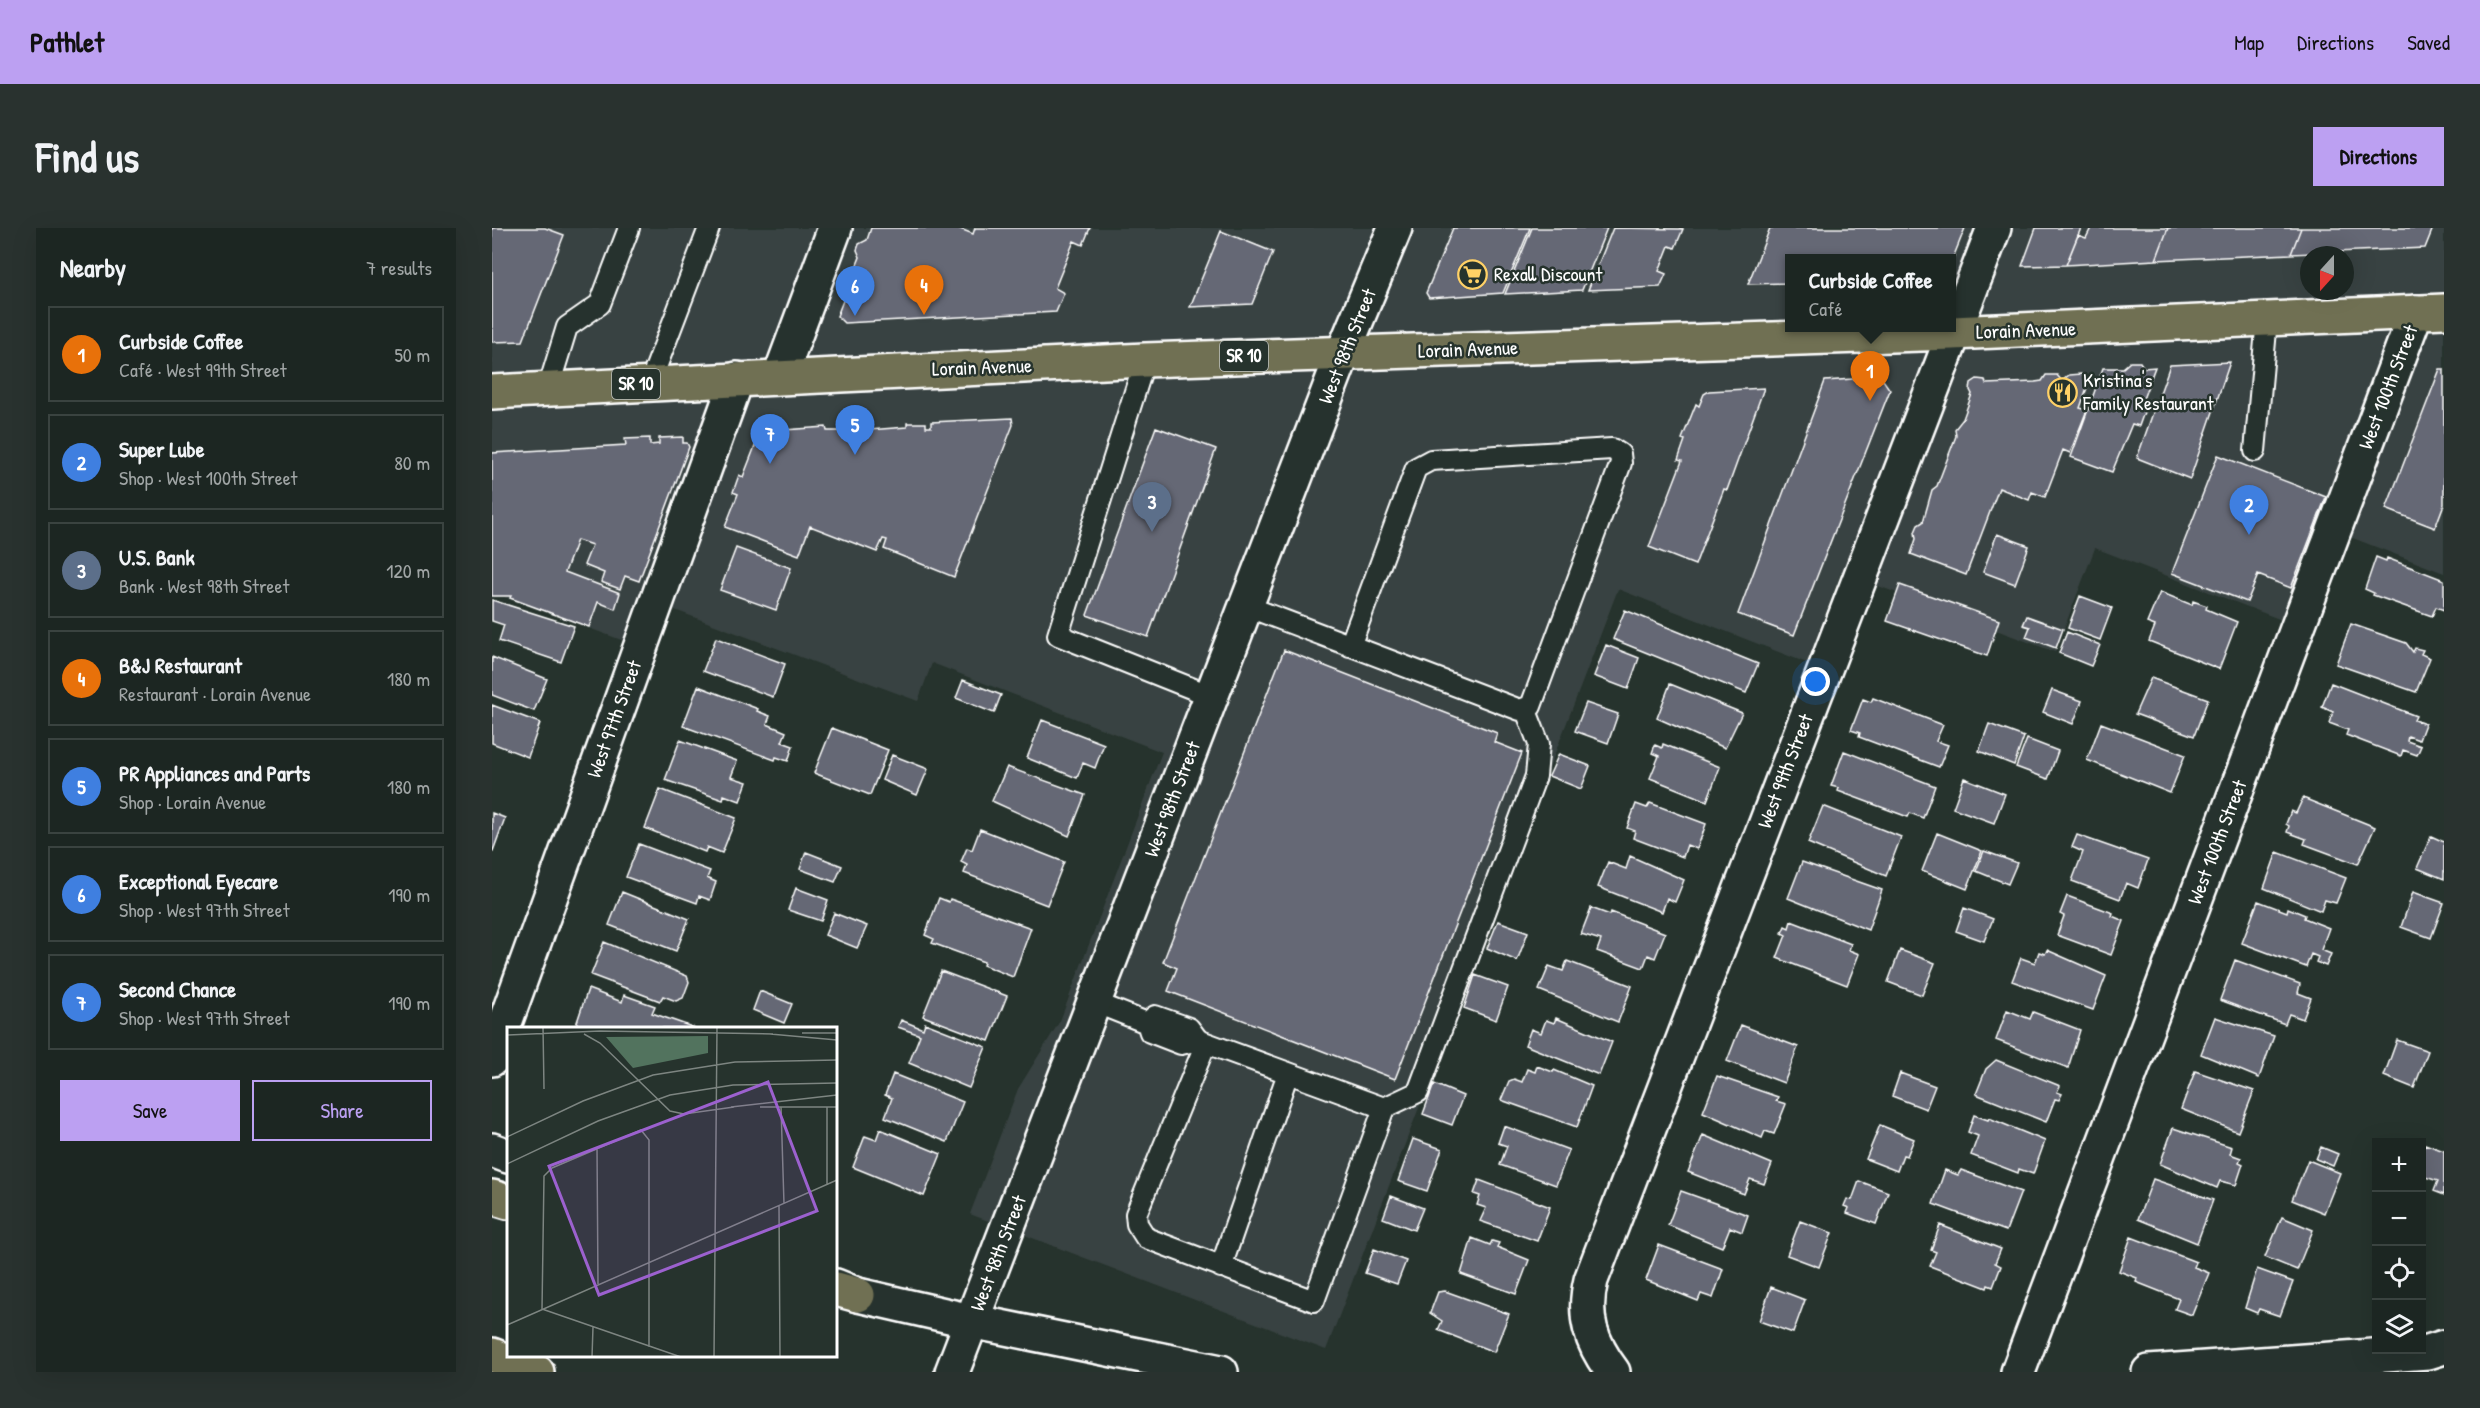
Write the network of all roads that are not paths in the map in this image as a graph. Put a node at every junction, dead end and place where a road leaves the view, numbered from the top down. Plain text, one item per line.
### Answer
1 (629, 228) edge
2 (709, 228) edge
3 (836, 228) edge
4 (1395, 228) edge
5 (1994, 228) edge
6 (2430, 312) edge
7 (2267, 319) junction
8 (1956, 323) edge
9 (1952, 333) junction
10 (1343, 353) junction
11 (1145, 360) junction
12 (780, 376) junction
13 (737, 379) junction
14 (650, 383) junction
15 (548, 389) junction
16 (492, 392) edge
17 (2254, 451) dead end
18 (1246, 606) junction
19 (1350, 646) junction
20 (1211, 696) junction
21 (1525, 708) junction
22 (1094, 1002) junction
23 (1202, 1042) junction
24 (492, 1059) edge
25 (1288, 1073) junction
26 (1384, 1108) junction
27 (492, 1150) edge
28 (507, 1156) edge
29 (492, 1197) edge
30 (507, 1202) edge
31 (1221, 1267) junction
32 (843, 1290) edge
33 (971, 1322) junction
34 (2444, 1347) edge
35 (492, 1356) edge
36 (537, 1372) edge
37 (952, 1372) edge
38 (1221, 1372) edge
39 (1613, 1372) edge
40 (2018, 1372) edge
41 (2149, 1372) edge

1 - 15 lane
2 - 14 lane
3 - 12 street
4 - 10 street, West 98th Street
5 - 8 street, West 99th Street
6 - 7 main road, Lorain Avenue / SR 10
6 - 40 street, West 100th Street
7 - 9 main road, Lorain Avenue / SR 10
7 - 17 lane
9 - 10 main road, Lorain Avenue / SR 10
9 - 39 street, West 99th Street
10 - 11 main road, Lorain Avenue / SR 10
10 - 18 street, West 98th Street
11 - 12 main road, Lorain Avenue / SR 10
11 - 20 lane
12 - 13 main road, Lorain Avenue / SR 10
13 - 14 main road, Lorain Avenue / SR 10
13 - 24 street, West 97th Street
14 - 15 main road, Lorain Avenue / SR 10
15 - 16 main road, Lorain Avenue / SR 10
18 - 19 lane
18 - 20 street, West 98th Street
19 - 21 lane
19 - 21 lane
20 - 22 street, West 98th Street
21 - 26 lane
22 - 23 lane
22 - 33 street, West 98th Street
23 - 25 lane
23 - 31 lane
25 - 26 lane
25 - 31 lane
26 - 31 lane
27 - 28 street
29 - 30 main road
32 - 33 street
33 - 37 street, West 98th Street
33 - 38 street
34 - 41 street
35 - 36 main road

